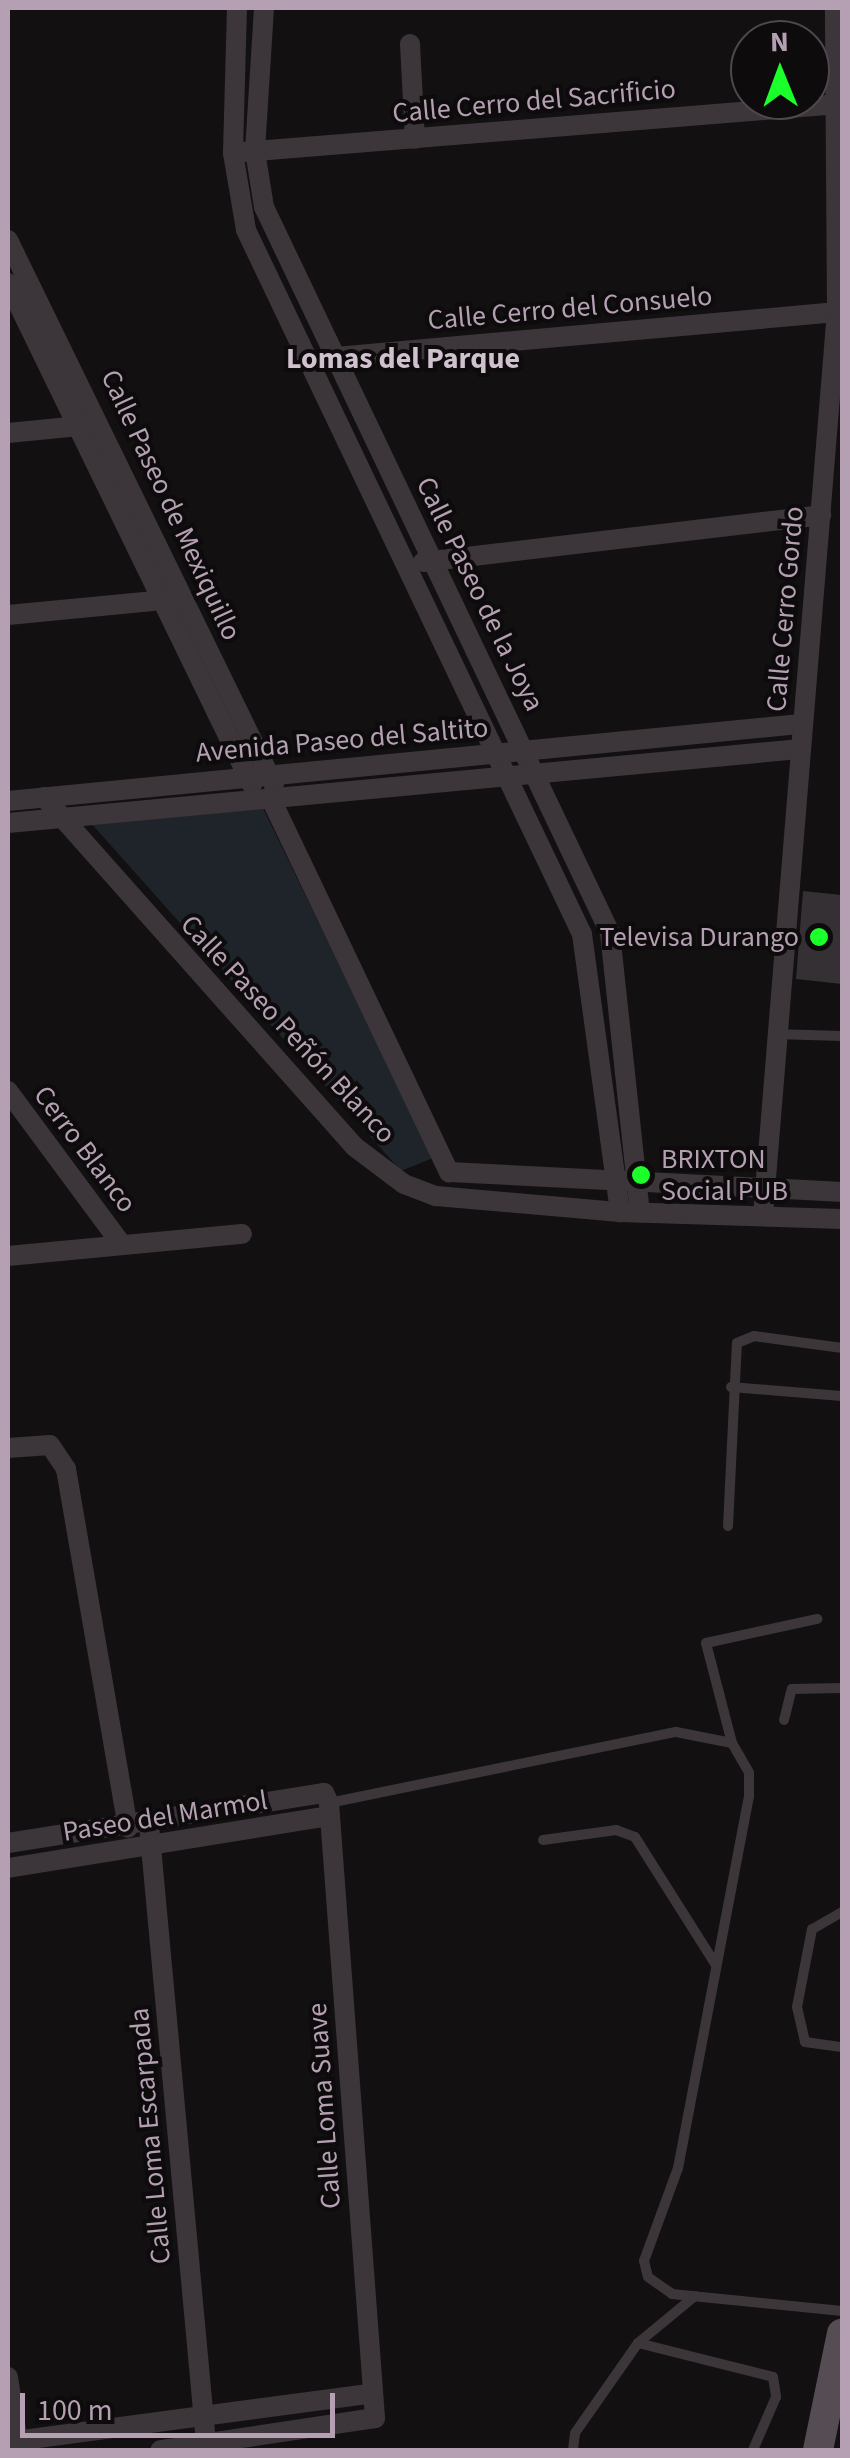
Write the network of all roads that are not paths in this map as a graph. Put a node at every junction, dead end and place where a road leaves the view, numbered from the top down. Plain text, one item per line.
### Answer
1 (238, 8) edge
2 (264, 8) edge
3 (835, 8) edge
4 (410, 44) dead end
5 (841, 104) edge
6 (415, 139) junction
7 (244, 152) junction
8 (8, 241) edge
9 (8, 283) edge
10 (837, 312) junction
11 (334, 357) junction
12 (308, 361) junction
13 (102, 423) junction
14 (80, 427) junction
15 (8, 433) edge
16 (821, 515) junction
17 (434, 560) junction
18 (406, 564) junction
19 (185, 598) junction
20 (162, 601) junction
21 (8, 614) edge
22 (801, 724) junction
23 (799, 749) junction
24 (525, 750) junction
25 (497, 752) junction
26 (536, 774) junction
27 (258, 775) junction
28 (508, 777) junction
29 (44, 797) junction
30 (269, 797) junction
31 (8, 801) edge
32 (59, 818) junction
33 (8, 823) edge
34 (774, 1034) junction
35 (842, 1036) edge
36 (8, 1091) edge
37 (449, 1172) junction
38 (628, 1188) junction
39 (765, 1189) junction
40 (842, 1192) edge
41 (436, 1196) junction
42 (630, 1212) junction
43 (762, 1215) junction
44 (842, 1219) edge
45 (242, 1234) dead end
46 (120, 1241) junction
47 (8, 1256) edge
48 (842, 1348) edge
49 (732, 1388) junction
50 (842, 1396) edge
51 (8, 1448) edge
52 (728, 1526) dead end
53 (817, 1619) dead end
54 (842, 1688) edge
55 (784, 1720) dead end
56 (732, 1743) junction
57 (328, 1804) junction
58 (138, 1826) junction
59 (543, 1840) dead end
60 (8, 1843) edge
61 (153, 1848) junction
62 (8, 1868) edge
63 (842, 1912) edge
64 (716, 1966) junction
65 (842, 2047) edge
66 (696, 2296) junction
67 (842, 2311) edge
68 (842, 2333) edge
69 (638, 2344) junction
70 (8, 2376) edge
71 (373, 2393) junction
72 (202, 2415) junction
73 (15, 2444) edge
74 (206, 2444) junction
75 (160, 2450) edge
76 (573, 2450) edge
77 (753, 2450) edge
78 (818, 2450) edge

1 - 7 street, Calle Paseo de la Joya
2 - 7 street, Calle Paseo de la Joya
3 - 5 street, Calle Cerro Gordo
4 - 6 street
5 - 6 street, Calle Cerro del Sacrificio
5 - 10 street, Calle Cerro Gordo
6 - 7 street, Calle Cerro del Sacrificio
7 - 11 street, Calle Paseo de la Joya
7 - 12 street, Calle Paseo de la Joya
8 - 13 street, Calle Paseo de Mexiquillo
9 - 14 street, Calle Paseo de Mexiquillo
10 - 11 street, Calle Cerro del Consuelo
10 - 16 street, Calle Cerro Gordo
11 - 12 street, Calle Cerro del Consuelo
11 - 17 street, Calle Paseo de la Joya
12 - 18 street, Calle Paseo de la Joya
13 - 14 street
13 - 19 street, Calle Paseo de Mexiquillo
14 - 15 street
14 - 20 street, Calle Paseo de Mexiquillo
16 - 17 street
16 - 22 street, Calle Cerro Gordo
17 - 18 street
17 - 24 street, Calle Paseo de la Joya
18 - 25 street, Calle Paseo de la Joya
19 - 20 street
19 - 27 street, Calle Paseo de Mexiquillo
20 - 21 street
20 - 27 street, Calle Paseo de Mexiquillo
22 - 23 street, Calle Cerro Gordo
22 - 24 street, Avenida Paseo del Saltito
23 - 26 street, Avenida Paseo del Saltito
23 - 34 street, Calle Cerro Gordo
24 - 25 street, Avenida Paseo del Saltito
24 - 26 street, Calle Paseo de la Joya
25 - 27 street, Avenida Paseo del Saltito
25 - 28 street, Calle Paseo de la Joya
26 - 28 street, Avenida Paseo del Saltito
26 - 38 street, Calle Paseo de la Joya
27 - 29 street, Avenida Paseo del Saltito
27 - 30 street, Calle Paseo de Mexiquillo
28 - 30 street, Avenida Paseo del Saltito
28 - 38 street, Calle Paseo de la Joya
29 - 31 street, Avenida Paseo del Saltito
29 - 32 street, Calle Paseo Peñón Blanco
30 - 32 street, Avenida Paseo del Saltito
30 - 37 street, Calle Paseo de Mexiquillo
32 - 33 street, Avenida Paseo del Saltito
32 - 41 street, Calle Paseo Peñón Blanco
34 - 35 lane
34 - 39 street, Calle Cerro Gordo
36 - 46 street, Cerro Blanco
37 - 38 street
37 - 41 street
38 - 39 street
38 - 42 street, Calle Paseo de la Joya
39 - 40 street
39 - 43 street, Calle Cerro Gordo
41 - 42 street, Calle Paseo Peñón Blanco
42 - 43 street, Calle Paseo Peñón Blanco
43 - 44 street, Calle Paseo Peñón Blanco
45 - 46 street
46 - 47 street
48 - 49 lane
49 - 50 lane
49 - 52 lane
51 - 58 street, Calle Loma Escarpada
53 - 56 lane
54 - 55 lane
56 - 57 lane
56 - 64 lane
57 - 58 street, Paseo del Marmol
57 - 61 street, Paseo del Marmol
57 - 71 street, Calle Loma Suave
58 - 60 street, Paseo del Marmol
58 - 61 street, Calle Loma Escarpada
59 - 64 lane
61 - 62 street, Paseo del Marmol
61 - 72 street, Calle Loma Escarpada
63 - 65 lane
64 - 66 lane
66 - 67 lane
66 - 69 lane
68 - 78 main road
69 - 76 lane
69 - 77 lane
70 - 73 street
71 - 72 street
71 - 74 street, Calle Loma Suave
72 - 73 street
72 - 74 street, Calle Loma Escarpada
74 - 75 street

